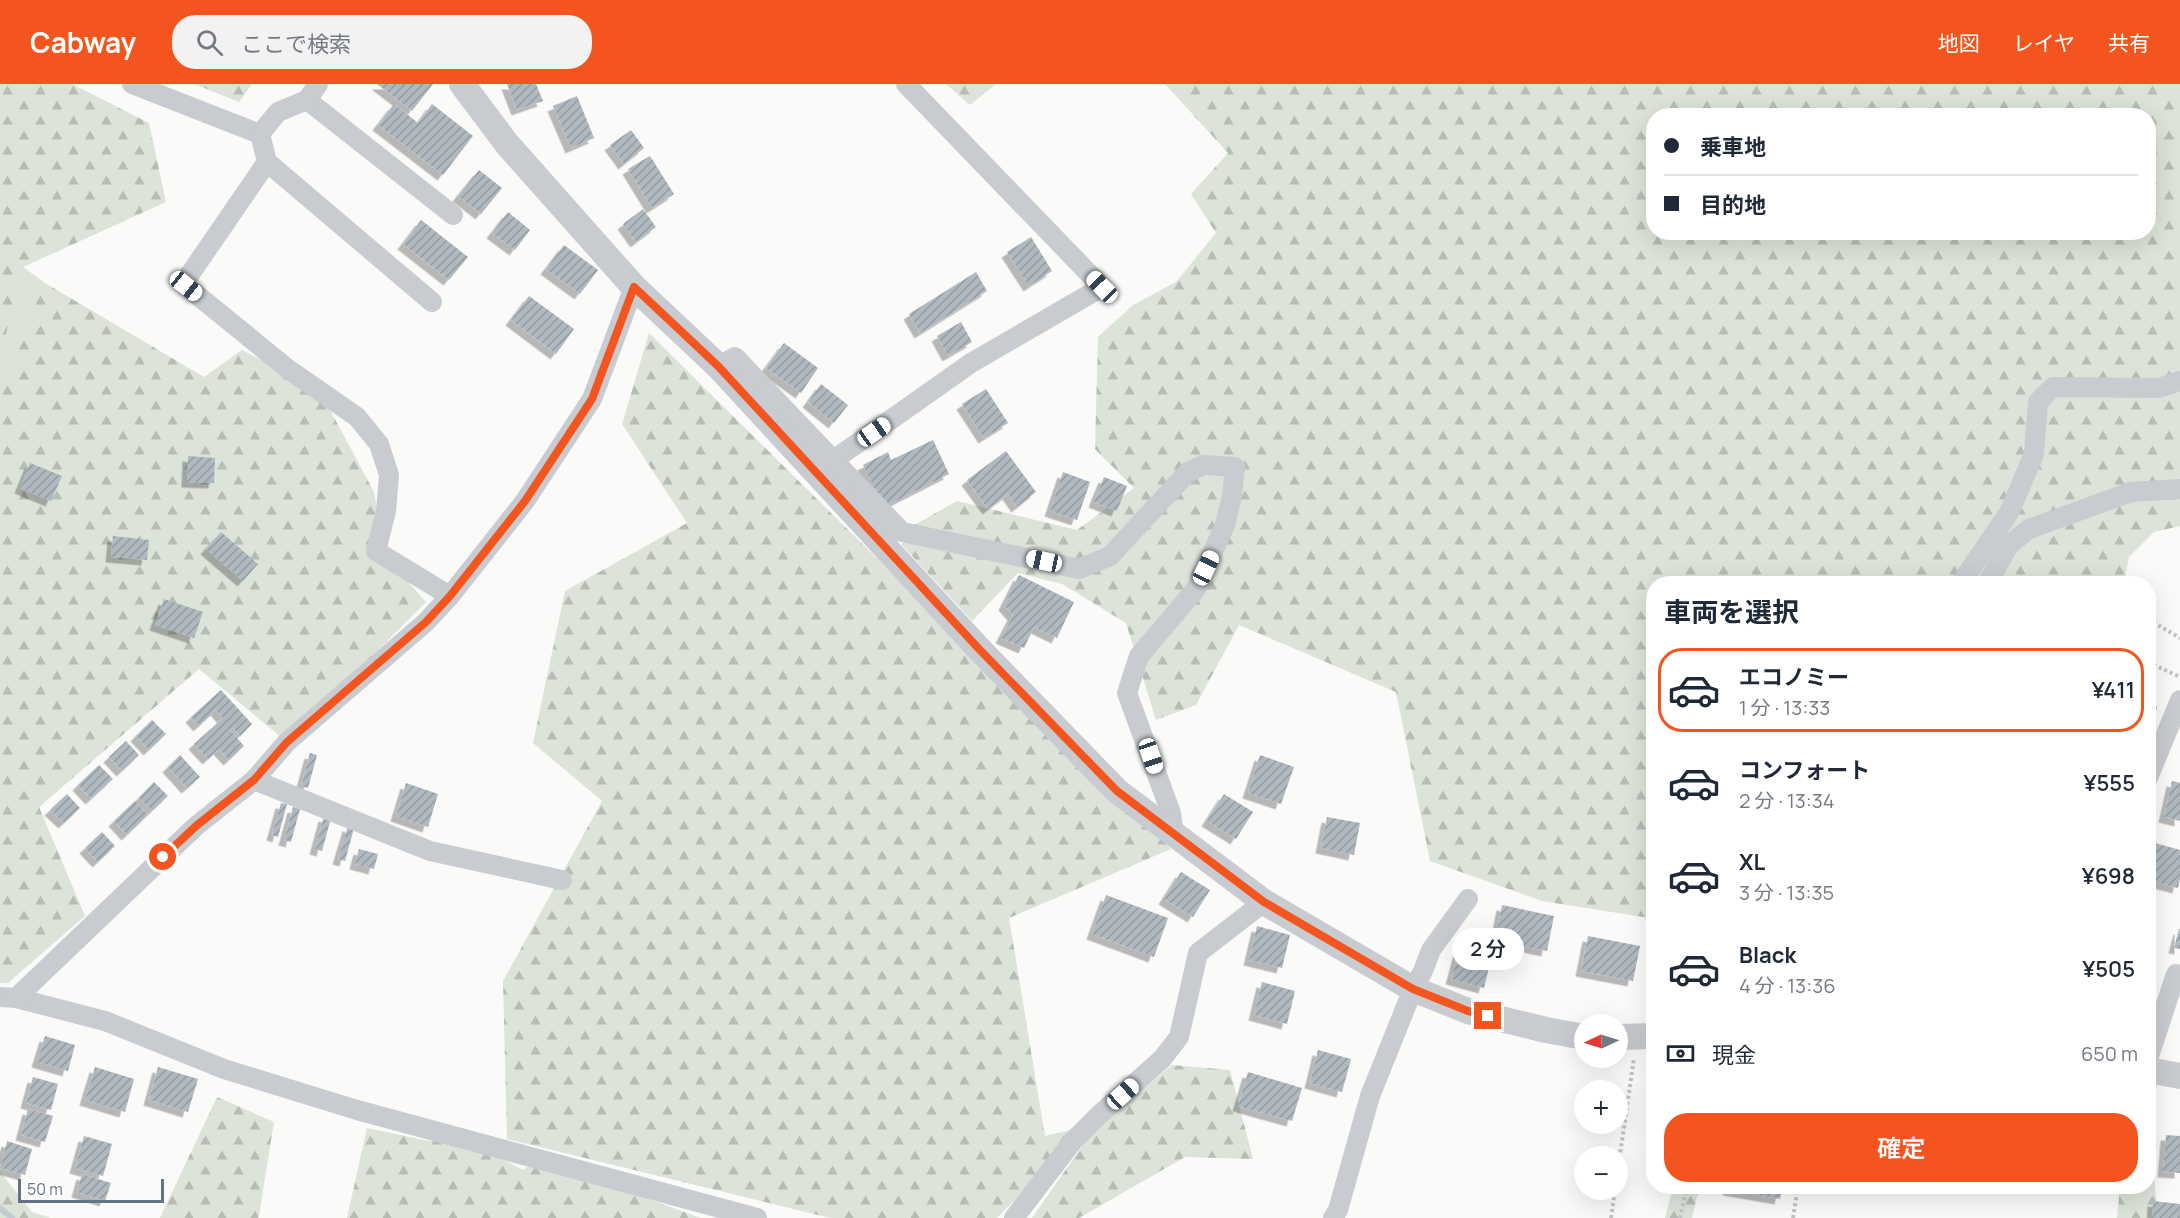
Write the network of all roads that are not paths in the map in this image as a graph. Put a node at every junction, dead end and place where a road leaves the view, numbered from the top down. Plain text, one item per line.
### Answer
1 (132, 84) edge
2 (462, 84) edge
3 (906, 84) edge
4 (312, 92) edge
5 (260, 134) junction
6 (267, 162) junction
7 (453, 216) dead end
8 (634, 287) junction
9 (432, 302) dead end
10 (718, 366) junction
11 (2180, 381) edge
12 (835, 459) junction
13 (2180, 489) edge
14 (1967, 576) edge
15 (1991, 576) edge
16 (450, 596) junction
17 (2180, 700) edge
18 (2156, 758) edge
19 (254, 780) junction
20 (1174, 835) junction
21 (562, 880) dead end
22 (1468, 898) dead end
23 (1264, 902) junction
24 (2176, 974) dead end
25 (1413, 989) junction
26 (8, 997) edge
27 (1574, 1035) edge
28 (2156, 1035) edge
29 (2156, 1072) edge
30 (2180, 1076) edge
31 (757, 1218) edge
32 (1014, 1218) edge
33 (1333, 1218) edge

1 - 5 street
2 - 8 street
3 - 12 street
4 - 5 street
4 - 7 street
5 - 6 street
6 - 9 street
6 - 16 street
8 - 10 street
8 - 16 street
10 - 12 street
10 - 20 street
11 - 14 street
12 - 20 street
13 - 15 street
16 - 19 street
17 - 18 street
19 - 21 street
19 - 26 street
20 - 23 street
22 - 25 street
23 - 25 street
23 - 32 street
24 - 28 street
25 - 27 street
25 - 33 street
26 - 31 street
29 - 30 street

